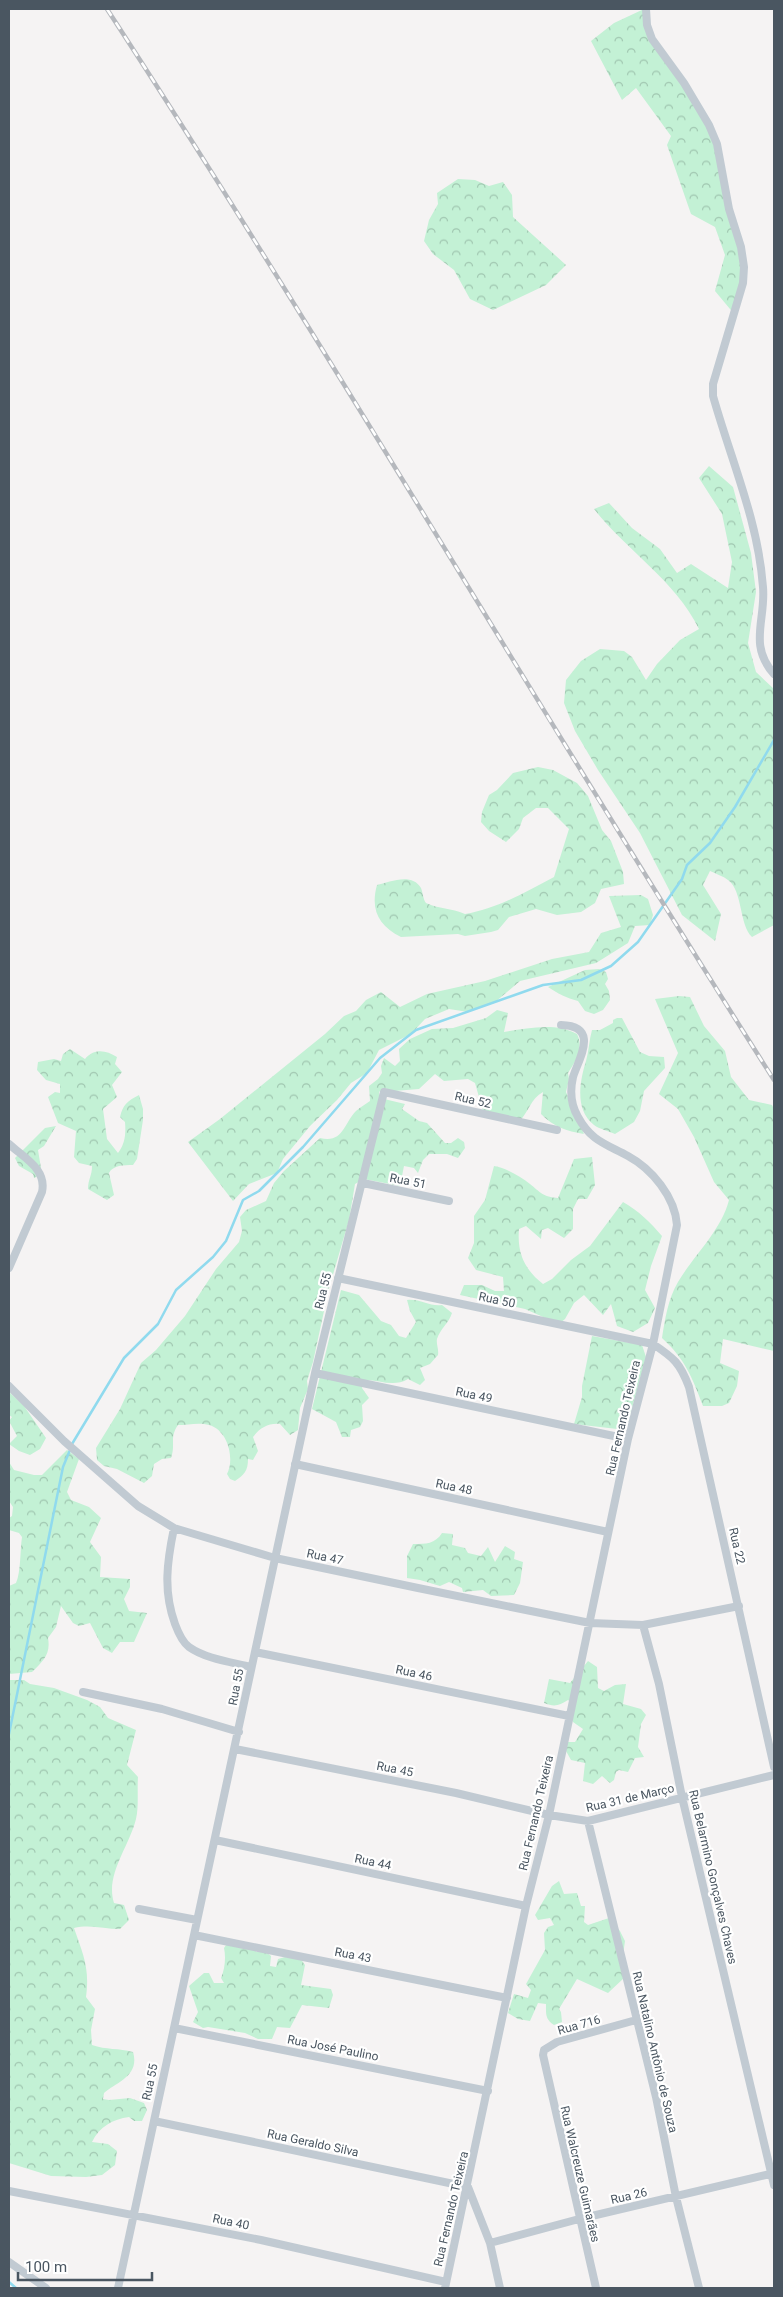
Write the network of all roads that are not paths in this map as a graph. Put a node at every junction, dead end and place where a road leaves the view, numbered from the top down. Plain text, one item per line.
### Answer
1 (646, 9) edge
2 (774, 674) edge
3 (562, 1026) dead end
4 (384, 1092) joint
5 (557, 1130) dead end
6 (9, 1144) edge
7 (363, 1183) junction
8 (449, 1200) dead end
9 (9, 1268) edge
10 (338, 1278) junction
11 (653, 1344) junction
12 (315, 1373) junction
13 (9, 1386) edge
14 (628, 1439) junction
15 (295, 1464) junction
16 (174, 1528) junction
17 (608, 1532) junction
18 (275, 1558) junction
19 (739, 1606) junction
20 (590, 1623) junction
21 (643, 1626) junction
22 (255, 1652) junction
23 (251, 1667) junction
24 (82, 1692) dead end
25 (569, 1716) junction
26 (239, 1732) junction
27 (235, 1749) junction
28 (774, 1767) edge
29 (774, 1776) edge
30 (682, 1797) junction
31 (549, 1815) junction
32 (588, 1821) junction
33 (215, 1840) junction
34 (526, 1906) junction
35 (139, 1909) dead end
36 (197, 1920) junction
37 (194, 1935) junction
38 (507, 1998) junction
39 (636, 2020) junction
40 (174, 2028) junction
41 (544, 2064) joint
42 (488, 2091) junction
43 (154, 2121) junction
44 (773, 2173) edge
45 (774, 2185) edge
46 (468, 2188) junction
47 (9, 2191) edge
48 (676, 2196) junction
49 (135, 2214) junction
50 (579, 2219) junction
51 (490, 2243) junction
52 (9, 2262) edge
53 (446, 2285) edge
54 (46, 2288) edge
55 (118, 2288) edge
56 (500, 2288) edge
57 (596, 2288) edge
58 (699, 2288) edge

1 - 2 street
3 - 11 street, Rua Fernando Teixeira
4 - 5 street, Rua 52
4 - 7 street, Rua 55
6 - 9 street
7 - 8 street, Rua 51
7 - 10 street, Rua 55
10 - 11 street, Rua 50
10 - 12 street, Rua 55
11 - 14 street, Rua Fernando Teixeira
11 - 19 street, Rua 22
12 - 14 street, Rua 49
12 - 15 street, Rua 55
13 - 16 street, Rua 47
14 - 17 street, Rua Fernando Teixeira
15 - 17 street, Rua 48
15 - 18 street, Rua 55
16 - 18 street, Rua 47
16 - 23 street
17 - 20 street, Rua Fernando Teixeira
18 - 20 street, Rua 47
18 - 22 street, Rua 55
19 - 21 street
19 - 28 street, Rua 22
20 - 21 street
20 - 25 street, Rua Fernando Teixeira
21 - 30 street, Rua Belarmino Gonçalves Chaves
22 - 23 street, Rua 55
22 - 25 street, Rua 46
23 - 26 street, Rua 55
24 - 26 street
25 - 31 street, Rua Fernando Teixeira
26 - 27 street, Rua 55
27 - 31 street, Rua 45
27 - 33 street, Rua 55
29 - 30 street, Rua 31 de Março
30 - 32 street, Rua 31 de Março
30 - 44 street, Rua Belarmino Gonçalves Chaves
31 - 32 street, Rua 31 de Março
31 - 34 street, Rua Fernando Teixeira
32 - 39 street, Rua Natalino Antônio de Souza
33 - 34 street, Rua 44
33 - 36 street, Rua 55
34 - 38 street, Rua Fernando Teixeira
35 - 36 street
36 - 37 street, Rua 55
37 - 38 street, Rua 43
37 - 40 street, Rua 55
38 - 42 street, Rua Fernando Teixeira
39 - 41 street, Rua 716
39 - 48 street, Rua Natalino Antônio de Souza
40 - 42 street, Rua José Paulino
40 - 43 street, Rua 55
41 - 50 street, Rua Walcreuze Guimarães
42 - 46 street, Rua Fernando Teixeira
43 - 46 street, Rua Geraldo Silva
43 - 49 street, Rua 55
44 - 45 street, Rua Belarmino Gonçalves Chaves
44 - 48 street, Rua 26
46 - 51 street
46 - 53 street, Rua Fernando Teixeira
47 - 49 street, Rua 40
48 - 50 street, Rua 26
48 - 58 street, Rua Natalino Antônio de Souza
49 - 53 street, Rua 40
49 - 55 street, Rua 55
50 - 51 street, Rua 26
50 - 57 street, Rua Walcreuze Guimarães
51 - 56 street
52 - 54 street

